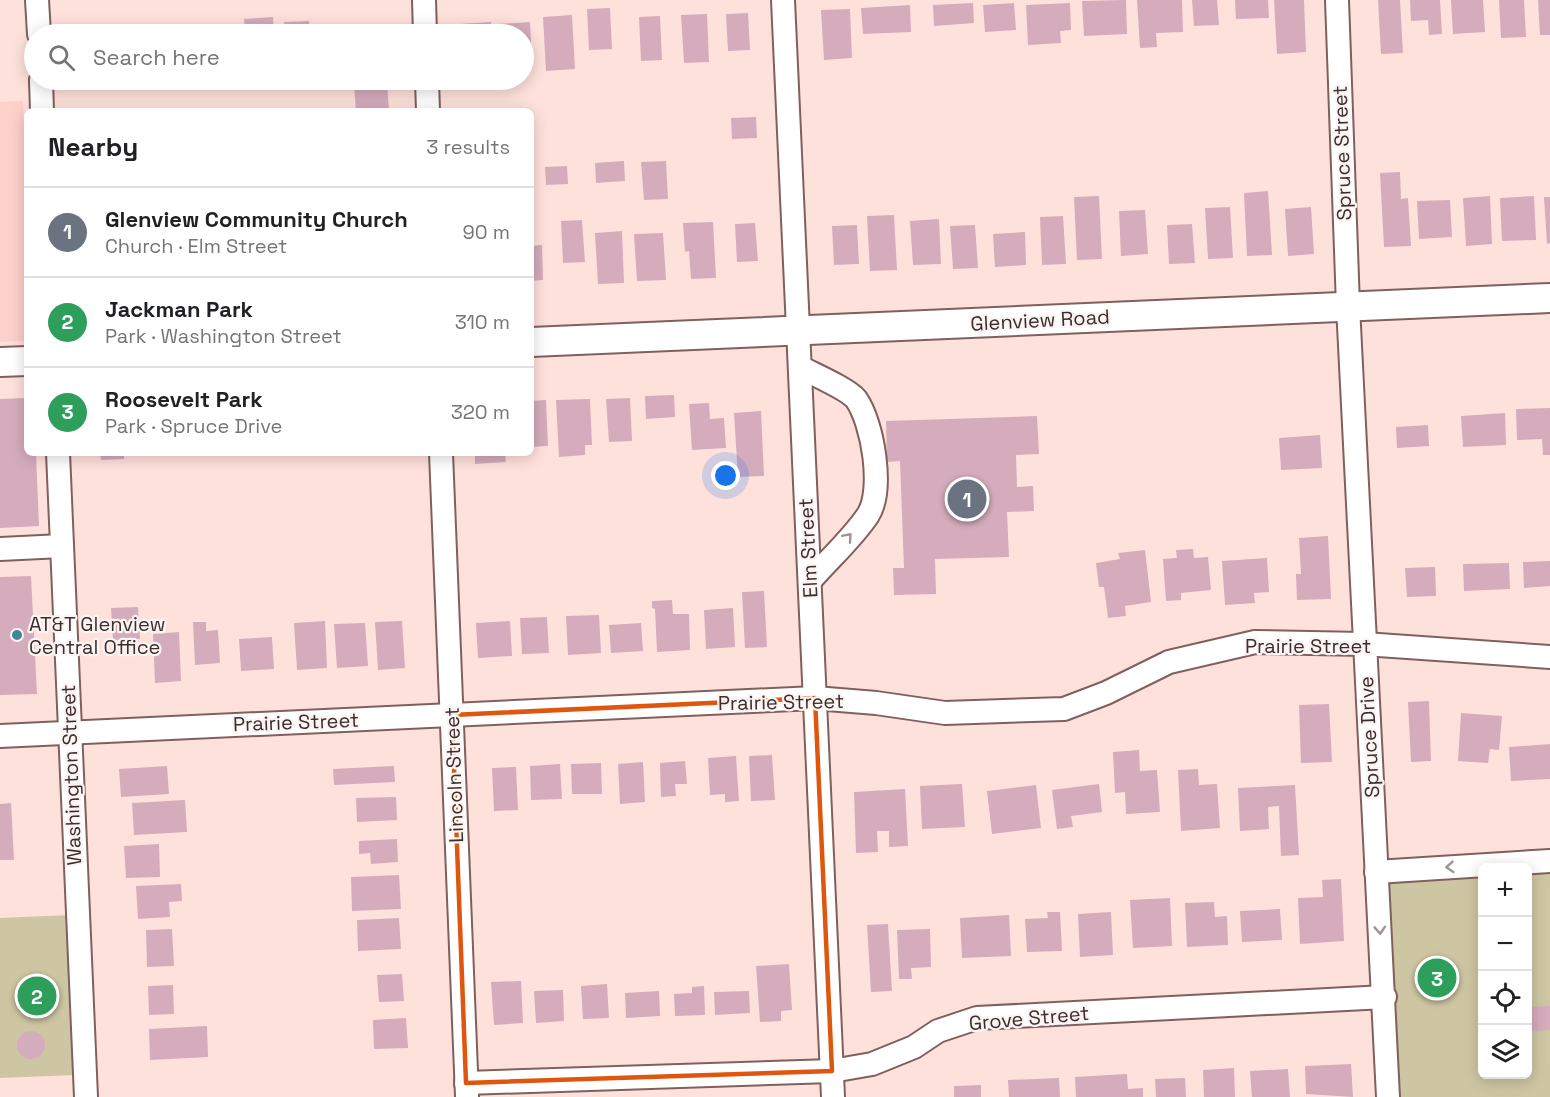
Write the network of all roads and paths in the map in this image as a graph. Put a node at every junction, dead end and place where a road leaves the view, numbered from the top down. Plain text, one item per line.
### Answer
1 (37, 0) edge
2 (424, 0) edge
3 (783, 0) edge
4 (1337, 0) edge
5 (38, 24) edge
6 (425, 24) edge
7 (41, 90) edge
8 (427, 90) edge
9 (42, 108) edge
10 (428, 108) edge
11 (1550, 298) edge
12 (1348, 306) junction
13 (798, 330) junction
14 (534, 342) edge
15 (24, 361) edge
16 (0, 362) edge
17 (800, 367) junction
18 (58, 456) edge
19 (441, 456) edge
20 (62, 546) junction
21 (0, 549) edge
22 (810, 581) junction
23 (1364, 644) junction
24 (1550, 657) edge
25 (815, 699) junction
26 (452, 715) junction
27 (69, 732) junction
28 (0, 736) edge
29 (1550, 861) edge
30 (1376, 872) junction
31 (1385, 997) junction
32 (832, 1071) junction
33 (467, 1090) edge
34 (86, 1097) edge
35 (833, 1097) edge
36 (1388, 1097) edge

1 - 5 street
2 - 6 street
3 - 13 street, Elm Street
4 - 12 street, Spruce Street
7 - 9 street
8 - 10 street
11 - 12 main road, Glenview Road
12 - 13 main road, Glenview Road
12 - 23 street, Spruce Drive
13 - 14 main road, Glenview Road
13 - 17 street, Elm Street
15 - 16 main road
17 - 22 street, Elm Street
22 -> 17 street
18 - 20 street, Washington Street
19 - 26 street, Lincoln Street
20 - 21 street
20 - 27 street, Washington Street
22 - 25 street, Elm Street
23 - 24 street, Prairie Street
23 - 25 street, Prairie Street
23 - 30 street, Spruce Drive
25 - 26 street, Prairie Street
25 - 32 street, Elm Street
26 - 27 street, Prairie Street
26 - 33 street, Lincoln Street
27 - 28 street, Prairie Street
27 - 34 street, Washington Street
29 -> 30 street
30 -> 31 street, Spruce Drive
31 - 32 street, Grove Street
31 - 36 street, Spruce Drive
32 - 33 street, Grove Street
32 - 35 street, Elm Street

